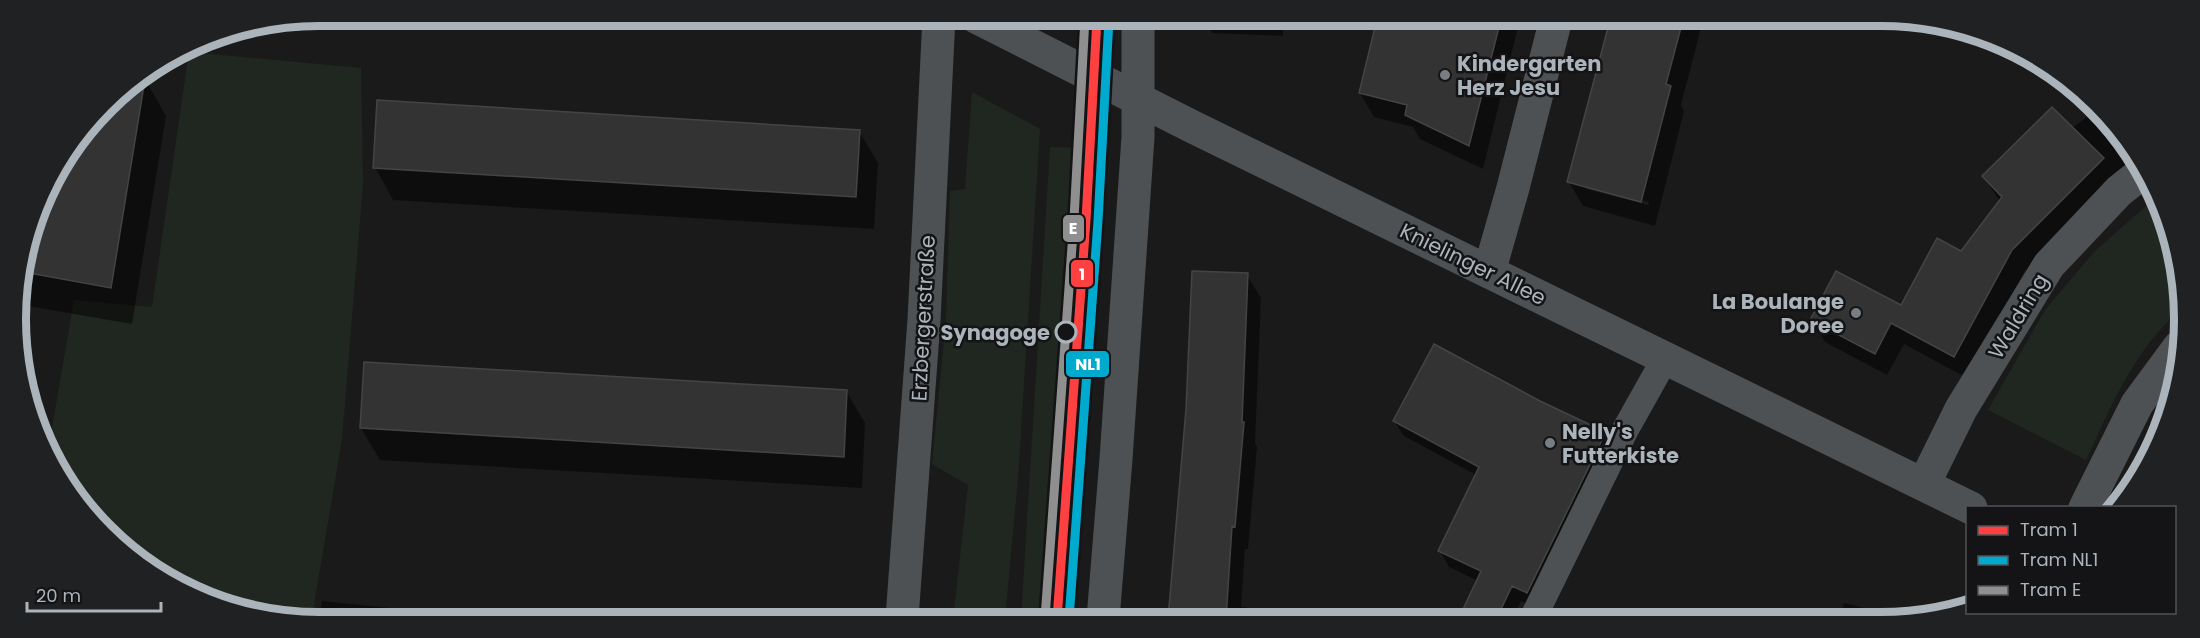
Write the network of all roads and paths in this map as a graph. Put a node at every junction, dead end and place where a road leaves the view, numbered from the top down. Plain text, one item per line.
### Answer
1 (939, 26) edge
2 (994, 26) edge
3 (1138, 26) edge
4 (1554, 26) edge
5 (1138, 99) junction
6 (2137, 176) edge
7 (1490, 272) junction
8 (2172, 356) edge
9 (1666, 357) junction
10 (1924, 484) junction
11 (1969, 506) edge
12 (2086, 506) edge
13 (902, 612) edge
14 (1104, 612) edge
15 (1536, 612) edge

1 - 13 street, Erzbergerstraße
2 - 5 street, Knielinger Allee
3 - 5 street
4 - 7 street
5 - 7 street, Knielinger Allee
5 - 14 street
6 - 10 street, Waldring
7 - 9 street, Knielinger Allee
8 - 12 street
9 - 10 street, Knielinger Allee
9 - 15 lane
10 - 11 street, Knielinger Allee

